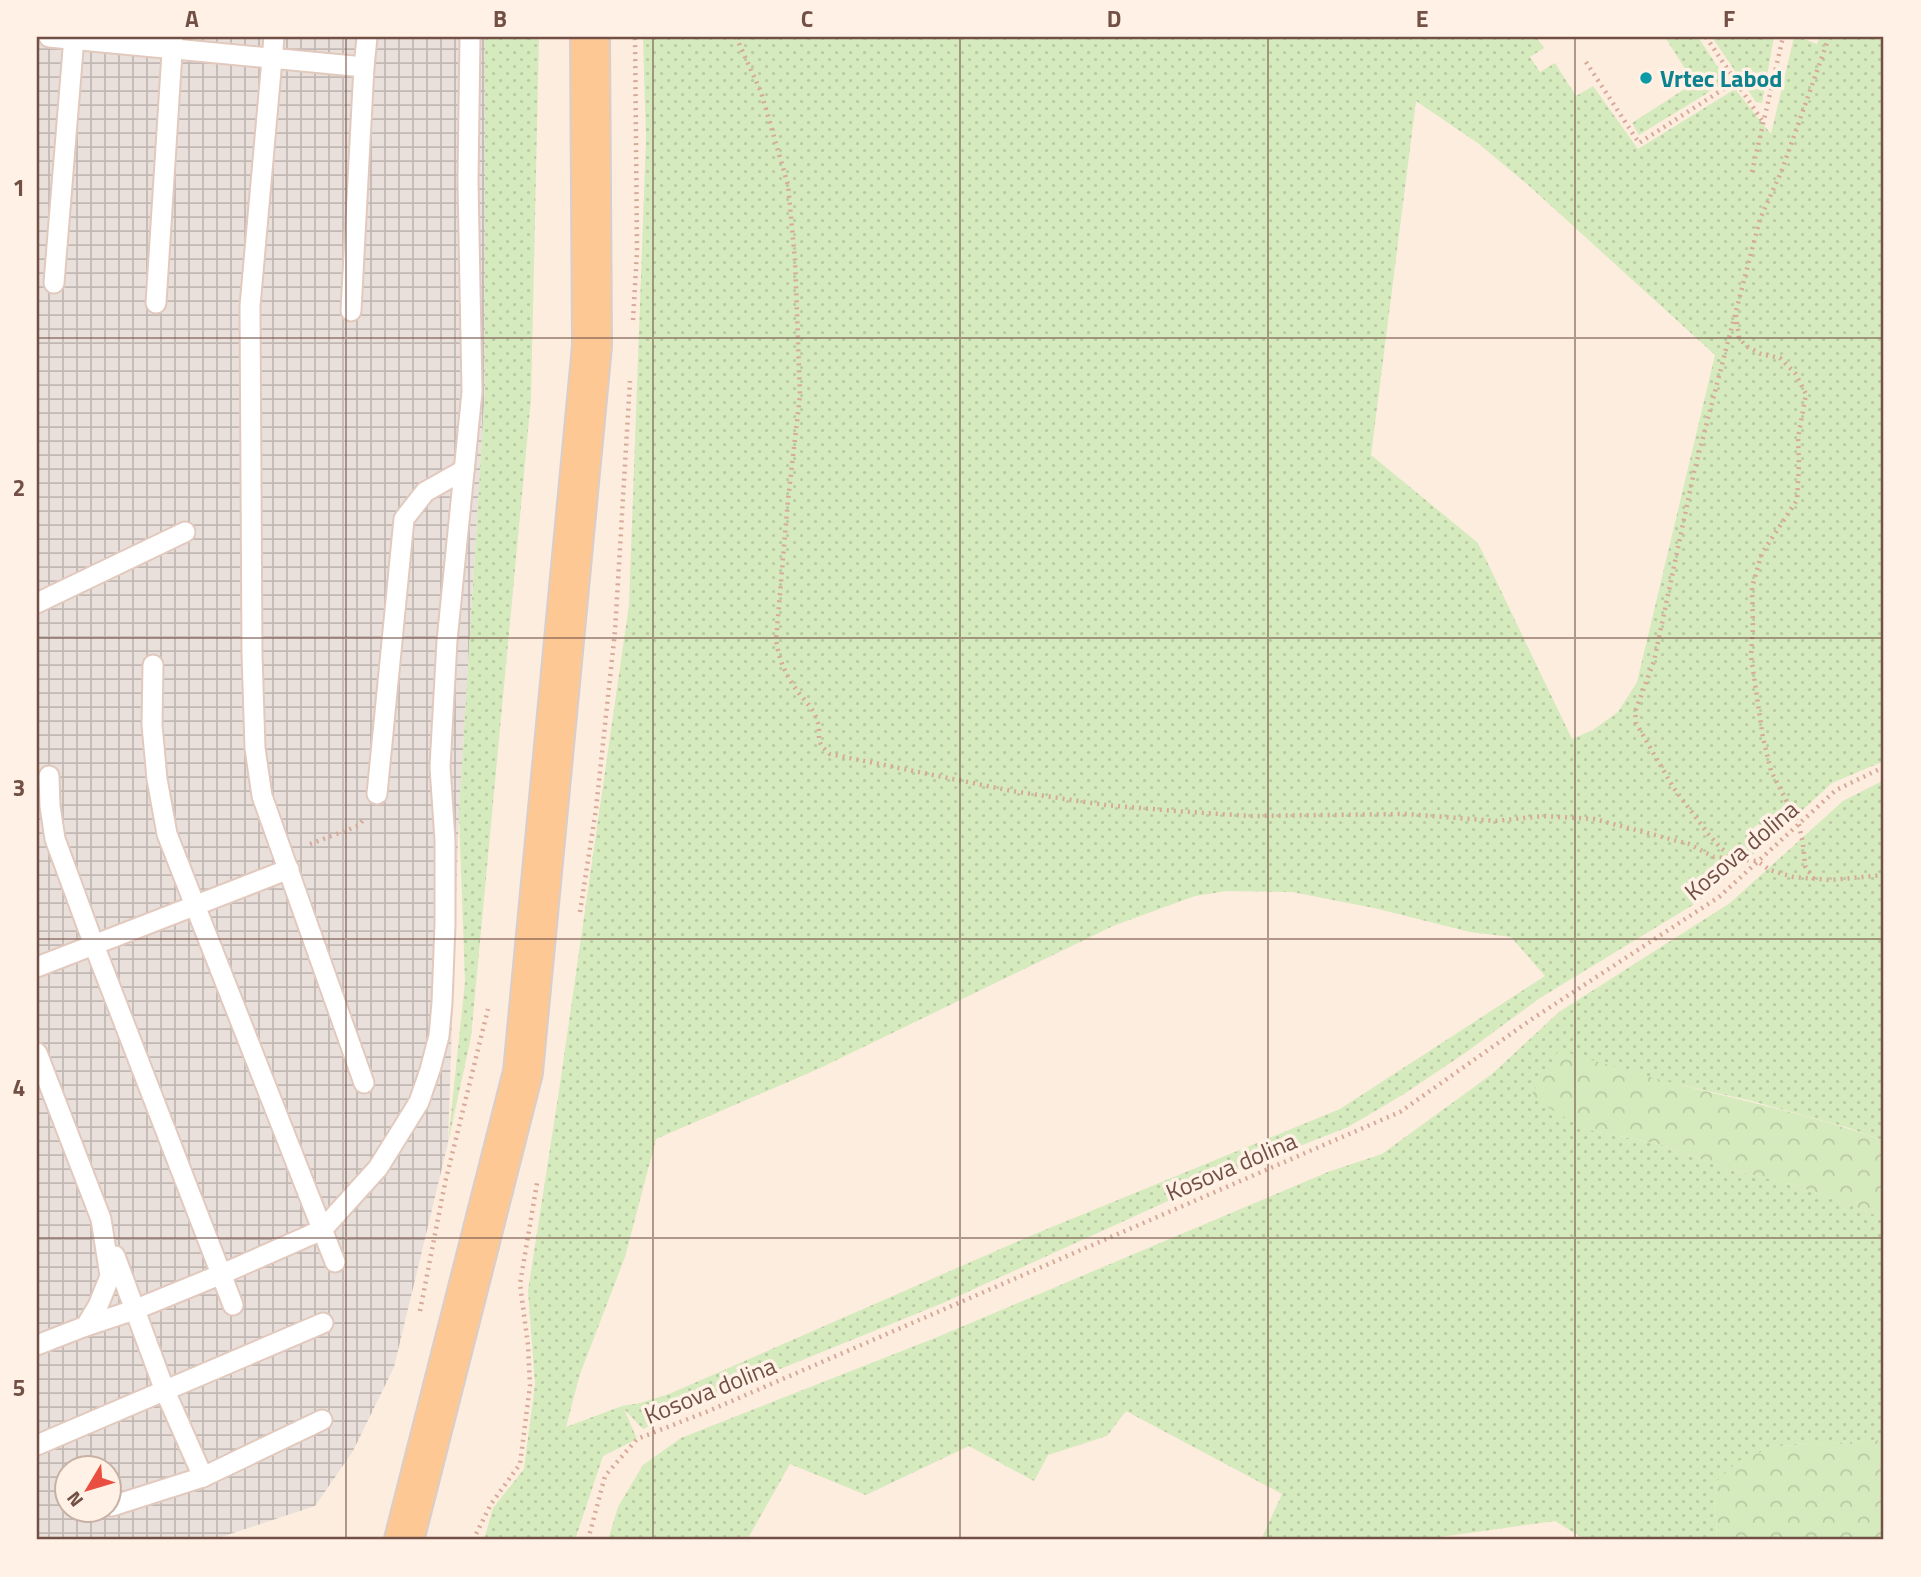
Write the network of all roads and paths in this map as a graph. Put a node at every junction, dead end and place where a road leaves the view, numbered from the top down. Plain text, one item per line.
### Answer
1 (49, 37) edge
2 (274, 37) edge
3 (367, 37) edge
4 (470, 37) edge
5 (590, 37) edge
6 (737, 37) edge
7 (1706, 37) edge
8 (1783, 37) edge
9 (1829, 37) edge
10 (74, 38) edge
11 (173, 42) edge
12 (273, 57) junction
13 (1586, 62) dead end
14 (365, 67) junction
15 (1736, 81) junction
16 (1763, 122) junction
17 (1752, 172) dead end
18 (54, 283) dead end
19 (156, 303) dead end
20 (351, 311) dead end
21 (1735, 313) junction
22 (464, 470) junction
23 (185, 532) dead end
24 (37, 603) edge
25 (153, 665) dead end
26 (1882, 768) edge
27 (50, 776) dead end
28 (377, 794) joint
29 (1799, 825) junction
30 (1735, 859) junction
31 (1757, 861) junction
32 (286, 862) junction
33 (1884, 874) edge
34 (1815, 879) junction
35 (194, 906) junction
36 (93, 945) junction
37 (37, 967) edge
38 (489, 1002) dead end
39 (37, 1053) edge
40 (364, 1083) dead end
41 (101, 1219) junction
42 (322, 1230) junction
43 (335, 1262) dead end
44 (222, 1274) junction
45 (233, 1306) dead end
46 (134, 1310) junction
47 (418, 1318) dead end
48 (323, 1323) dead end
49 (86, 1326) junction
50 (37, 1345) edge
51 (165, 1391) junction
52 (322, 1420) dead end
53 (37, 1445) edge
54 (203, 1477) junction
55 (122, 1503) edge
56 (404, 1540) edge
57 (587, 1540) edge

1 - 10 lane
2 - 12 lane
3 - 14 lane
4 - 22 lane
5 - 56 main road
6 - 30 path
7 - 15 path
8 - 16 path
9 - 21 path
10 - 11 lane
10 - 18 lane
11 - 12 lane
11 - 19 lane
12 - 14 lane
12 - 32 lane
13 - 15 path
14 - 20 lane
15 - 16 path
16 - 17 path
21 - 29 path
21 - 30 path
22 - 28 lane
22 - 42 lane
23 - 24 lane
25 - 35 lane
26 - 29 path, Kosova dolina
27 - 36 lane
28 - 32 path
29 - 31 path, Kosova dolina
29 - 34 path
30 - 31 path
31 - 34 path
31 - 57 path, Kosova dolina
32 - 35 lane
32 - 40 lane
33 - 34 path
35 - 36 lane
35 - 42 lane
36 - 37 lane
36 - 44 lane
38 - 47 path
39 - 41 lane
41 - 46 lane
41 - 49 lane
42 - 43 lane
42 - 44 lane
44 - 45 lane
44 - 46 lane
46 - 49 lane
46 - 51 lane
48 - 51 lane
49 - 50 lane
51 - 53 lane
51 - 54 lane
52 - 54 lane
54 - 55 lane

